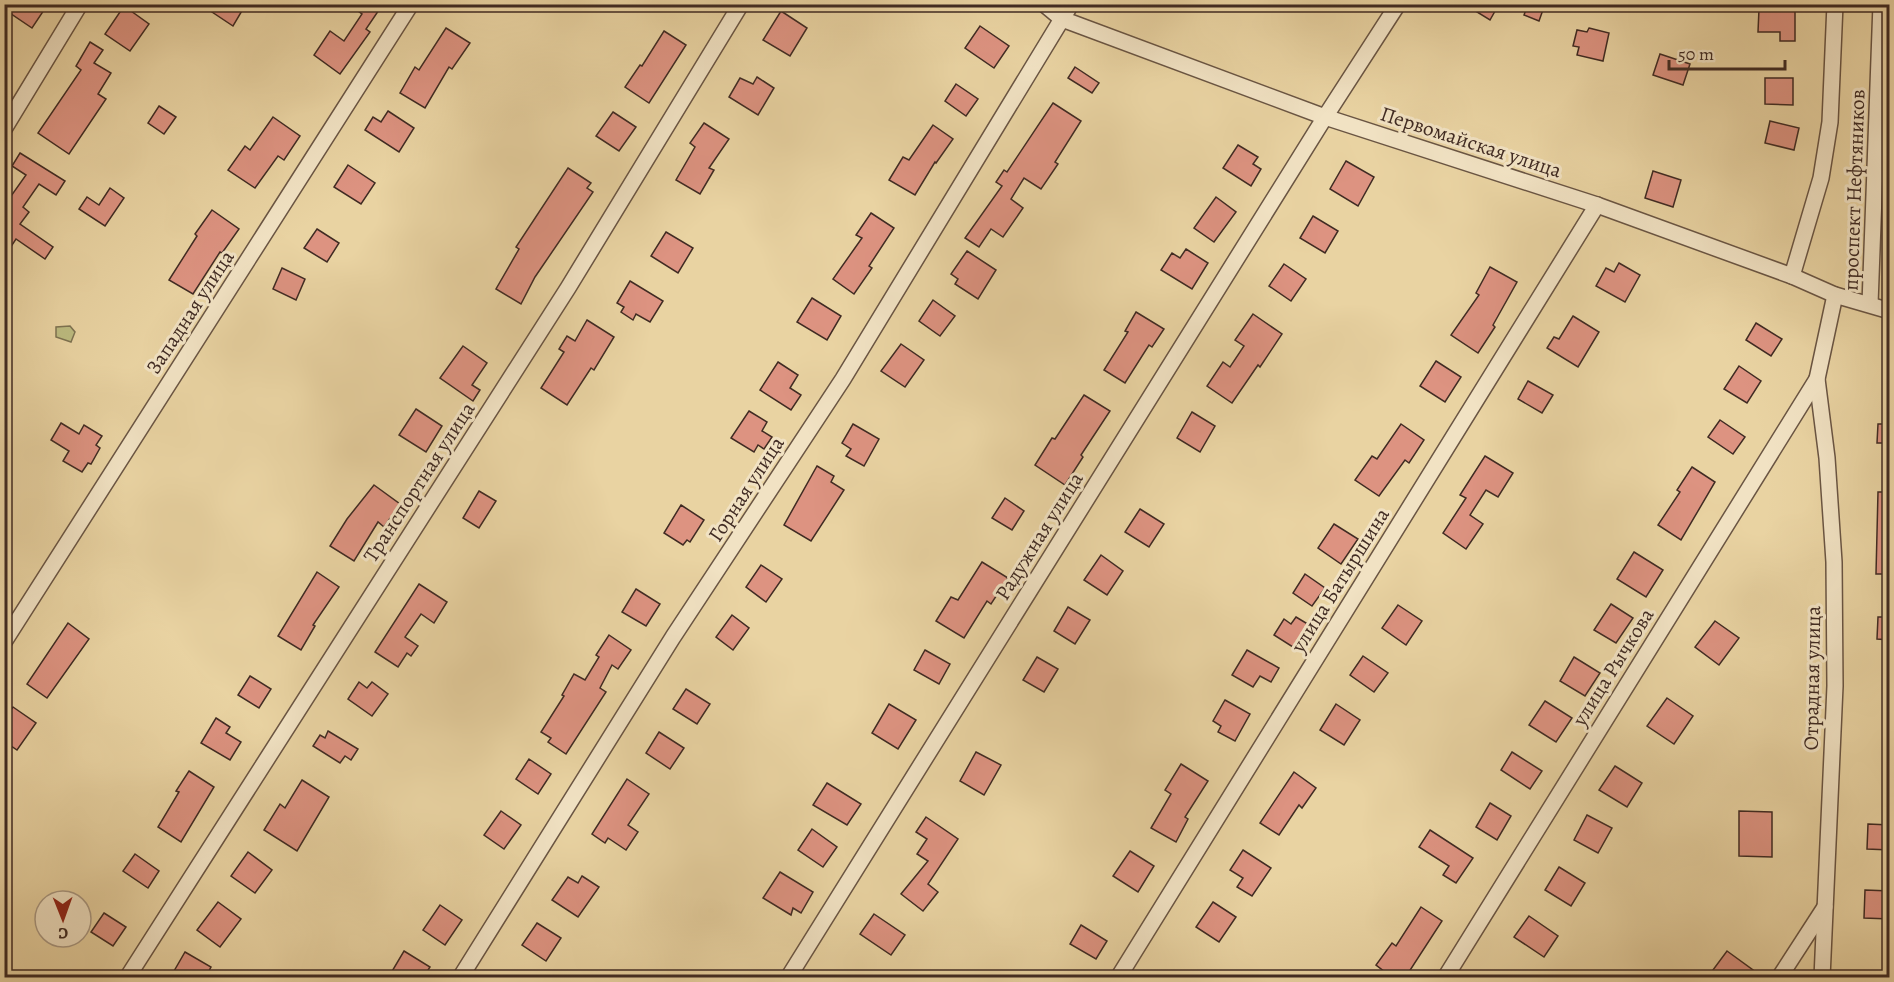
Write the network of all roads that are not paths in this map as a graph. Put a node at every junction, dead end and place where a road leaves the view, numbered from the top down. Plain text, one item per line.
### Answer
1 (80, 4) edge
2 (411, 4) edge
3 (741, 4) edge
4 (1044, 4) edge
5 (1071, 4) edge
6 (1398, 4) edge
7 (1835, 4) edge
8 (1881, 4) edge
9 (1062, 19) junction
10 (1325, 117) junction
11 (4, 129) edge
12 (1597, 205) junction
13 (1792, 276) junction
14 (1835, 295) junction
15 (1870, 304) junction
16 (1890, 310) edge
17 (1817, 379) junction
18 (4, 642) edge
19 (1825, 907) junction
20 (127, 978) edge
21 (460, 978) edge
22 (788, 978) edge
23 (1118, 978) edge
24 (1445, 978) edge
25 (1779, 978) edge
26 (1822, 978) edge

1 - 11 street
2 - 18 street, Западная улица
3 - 20 street, Транспортная улица
4 - 9 street, Первомайская улица
5 - 9 street, Горная улица
6 - 10 street, Радужная улица
7 - 13 street, проспект Нефтяников
8 - 15 street, проспект Нефтяников
9 - 10 street, Первомайская улица
9 - 21 street, Горная улица
10 - 12 street, Первомайская улица
10 - 22 street, Радужная улица
12 - 13 street, Первомайская улица
12 - 23 street, улица Батыршина
13 - 14 street, Первомайская улица
14 - 15 street, Первомайская улица
14 - 17 street
15 - 16 street, Первомайская улица
17 - 19 street, Отрадная улица
17 - 24 street, улица Рычкова
19 - 25 street
19 - 26 street, Отрадная улица

